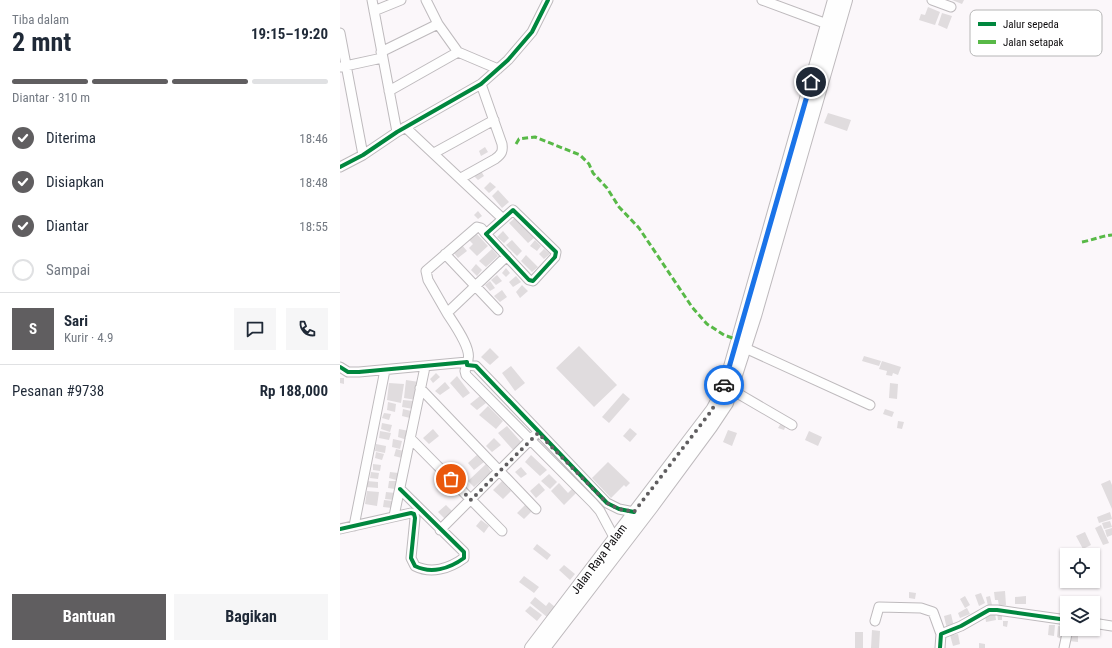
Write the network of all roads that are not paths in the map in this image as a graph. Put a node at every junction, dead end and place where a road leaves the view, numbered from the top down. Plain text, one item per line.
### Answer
1 (372, 0) edge
2 (401, 0) edge
3 (426, 0) edge
4 (548, 0) edge
5 (762, 0) edge
6 (834, 0) edge
7 (846, 0) edge
8 (932, 0) edge
9 (952, 7) dead end
10 (374, 11) junction
11 (438, 24) junction
12 (827, 24) junction
13 (340, 33) edge
14 (458, 52) junction
15 (382, 55) junction
16 (343, 67) edge
17 (498, 69) junction
18 (482, 84) junction
19 (389, 91) junction
20 (494, 120) junction
21 (405, 127) junction
22 (397, 132) junction
23 (434, 153) junction
24 (363, 155) junction
25 (340, 167) edge
26 (461, 178) junction
27 (502, 218) junction
28 (486, 234) junction
29 (444, 254) junction
30 (507, 256) junction
31 (476, 286) junction
32 (498, 310) dead end
33 (447, 313) junction
34 (745, 348) junction
35 (736, 360) junction
36 (467, 364) junction
37 (340, 366) edge
38 (425, 367) junction
39 (385, 370) junction
40 (420, 388) junction
41 (732, 390) junction
42 (870, 405) dead end
43 (792, 425) dead end
44 (538, 433) junction
45 (410, 438) junction
46 (530, 439) junction
47 (499, 471) junction
48 (400, 489) junction
49 (471, 500) junction
50 (607, 503) junction
51 (536, 509) dead end
52 (600, 511) junction
53 (634, 512) junction
54 (418, 513) junction
55 (394, 516) junction
56 (354, 526) junction
57 (340, 529) edge
58 (440, 530) junction
59 (502, 531) dead end
60 (615, 538) junction
61 (581, 593) junction
62 (1060, 619) edge
63 (875, 621) dead end
64 (1100, 624) edge
65 (1112, 626) edge
66 (941, 634) junction
67 (1067, 636) edge
68 (532, 648) edge
69 (544, 648) edge
70 (940, 648) edge
71 (1064, 648) edge

1 - 10 street
2 - 10 street
3 - 11 street
4 - 17 street
5 - 12 street
6 - 12 main road, Jalan Raya Palam
7 - 34 main road, Jalan Raya Palam
8 - 9 street
10 - 15 street
11 - 14 street
11 - 15 street
12 - 35 main road, Jalan Raya Palam
13 - 16 street
14 - 17 street
14 - 19 street
15 - 16 street
15 - 19 street
16 - 24 street
17 - 18 street
18 - 20 street
18 - 21 street
19 - 22 street
20 - 23 street
20 - 26 street
21 - 22 street
21 - 23 street
22 - 24 street
23 - 26 street
24 - 25 street
26 - 27 street
27 - 28 street
27 - 30 street
28 - 29 street
28 - 30 street
29 - 31 street
29 - 33 street
30 - 31 street
31 - 32 street
31 - 33 street
33 - 36 street
34 - 35 main road, Jalan Raya Palam
34 - 42 street
35 - 41 main road, Jalan Raya Palam
35 - 53 main road, Jalan Raya Palam
36 - 38 street
36 - 44 street
36 - 46 street
37 - 39 street
38 - 39 street
38 - 40 street
39 - 56 street
40 - 45 street
40 - 47 street
41 - 43 street
41 - 61 main road, Jalan Raya Palam
44 - 46 street
44 - 50 street
45 - 48 street
45 - 49 street
46 - 47 street
46 - 52 street
47 - 49 street
47 - 51 street
48 - 54 street
48 - 55 street
49 - 58 street
49 - 59 street
50 - 52 street
50 - 53 street
52 - 60 street
53 - 60 main road, Jalan Raya Palam
54 - 55 street
54 - 58 street
54 - 58 street
55 - 56 street
56 - 57 street
60 - 61 main road, Jalan Raya Palam
61 - 68 main road, Jalan Raya Palam
61 - 69 main road, Jalan Raya Palam
62 - 66 street
63 - 66 street
64 - 65 street
66 - 70 street
67 - 71 street

